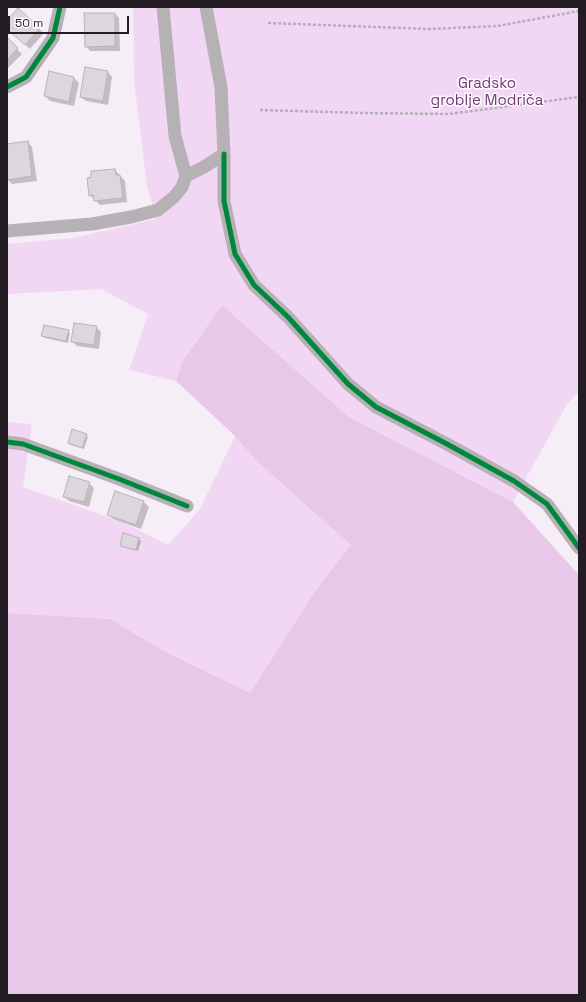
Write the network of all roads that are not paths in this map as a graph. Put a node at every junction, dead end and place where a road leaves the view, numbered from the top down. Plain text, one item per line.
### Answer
1 (60, 7) edge
2 (163, 7) edge
3 (206, 7) edge
4 (7, 86) edge
5 (224, 154) junction
6 (186, 176) junction
7 (7, 231) edge
8 (7, 442) edge
9 (187, 506) dead end
10 (579, 548) edge

1 - 4 street
2 - 6 street
3 - 5 street
5 - 6 street
5 - 10 street
6 - 7 street
8 - 9 street

